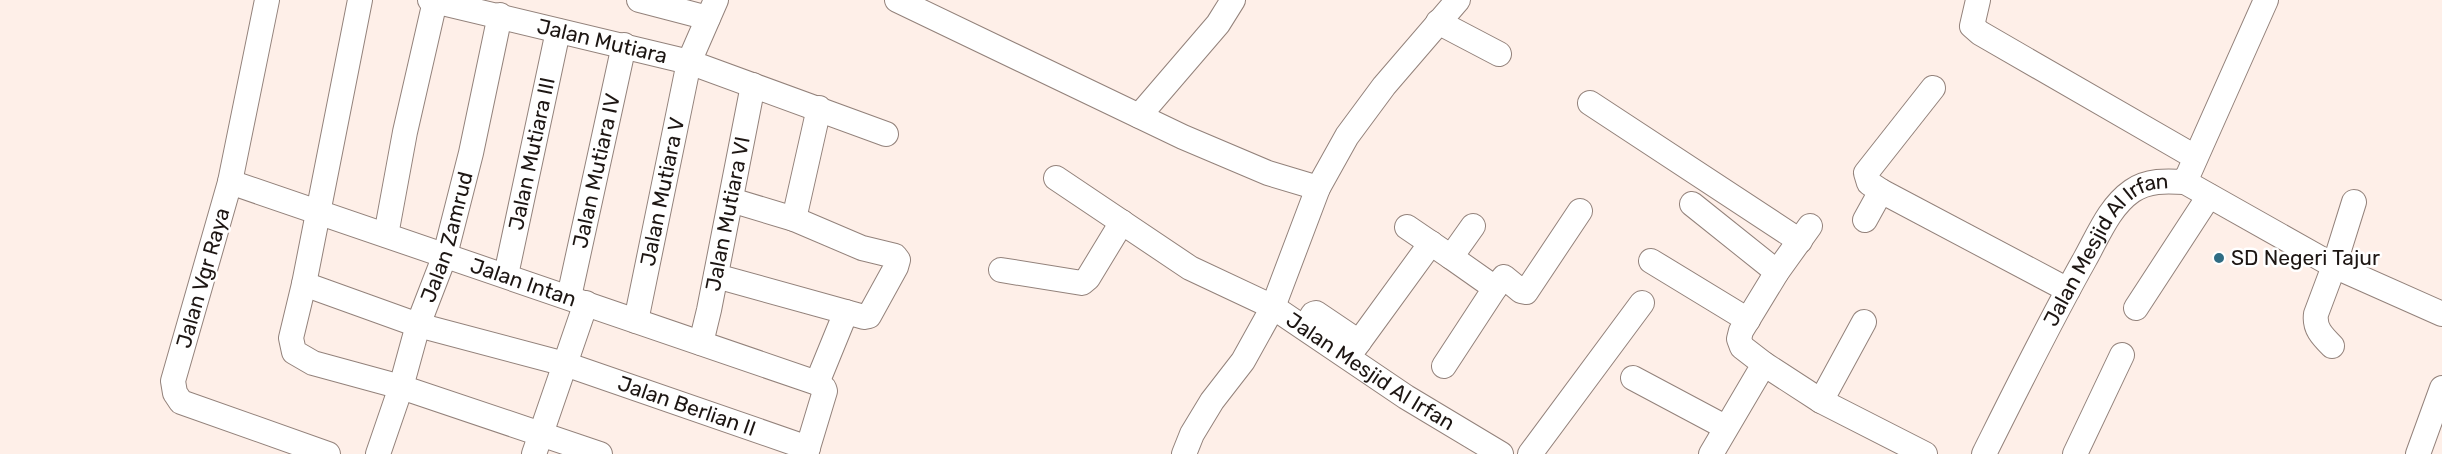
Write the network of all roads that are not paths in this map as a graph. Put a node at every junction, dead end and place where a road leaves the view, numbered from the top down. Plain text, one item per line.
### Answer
1 (267, 0) edge
2 (360, 0) edge
3 (639, 0) edge
4 (897, 0) edge
5 (1233, 0) edge
6 (1458, 0) edge
7 (1978, 0) edge
8 (2266, 0) edge
9 (433, 1) edge
10 (712, 9) edge
11 (513, 11) edge
12 (1438, 22) junction
13 (558, 30) junction
14 (624, 45) junction
15 (1499, 54) dead end
16 (689, 62) junction
17 (753, 85) junction
18 (1933, 88) dead end
19 (1590, 103) dead end
20 (819, 108) junction
21 (1139, 116) junction
22 (886, 134) dead end
23 (2195, 158) junction
24 (1056, 178) dead end
25 (230, 182) junction
26 (2185, 182) junction
27 (1318, 189) junction
28 (1881, 191) junction
29 (2210, 196) junction
30 (731, 200) junction
31 (2354, 202) dead end
32 (1692, 204) dead end
33 (1580, 211) dead end
34 (318, 212) junction
35 (794, 219) junction
36 (1864, 220) dead end
37 (1122, 222) junction
38 (1473, 226) dead end
39 (1407, 227) dead end
40 (386, 235) junction
41 (1431, 243) junction
42 (446, 255) junction
43 (1451, 257) junction
44 (1651, 261) dead end
45 (2334, 267) junction
46 (1001, 270) dead end
47 (1777, 272) junction
48 (506, 275) junction
49 (716, 276) junction
50 (304, 284) junction
51 (1495, 288) junction
52 (2068, 290) junction
53 (577, 300) junction
54 (1642, 303) dead end
55 (1273, 307) junction
56 (2136, 308) dead end
57 (846, 312) junction
58 (2442, 314) edge
59 (1748, 320) junction
60 (636, 321) junction
61 (1864, 322) dead end
62 (418, 325) junction
63 (701, 342) junction
64 (2332, 346) dead end
65 (1354, 350) junction
66 (2122, 355) dead end
67 (565, 364) junction
68 (1764, 364) junction
69 (1444, 366) dead end
70 (1633, 378) dead end
71 (817, 384) junction
72 (401, 387) junction
73 (2442, 388) edge
74 (1821, 401) junction
75 (1725, 427) junction
76 (537, 444) edge
77 (807, 451) edge
78 (328, 454) edge
79 (378, 454) edge
80 (600, 454) edge
81 (1184, 454) edge
82 (1501, 454) edge
83 (1530, 454) edge
84 (1711, 454) edge
85 (1925, 454) edge
86 (1984, 454) edge
87 (2075, 454) edge
88 (2418, 454) edge

1 - 25 street, Jalan Vgr Raya
2 - 34 street
3 - 10 street
4 - 21 street
5 - 21 street
6 - 12 street
7 - 23 street
8 - 23 street, Jalan Mesjid Al Irfan
9 - 11 street, Jalan Mutiara
9 - 40 street
10 - 16 street, Jalan Mutiara V
11 - 13 street, Jalan Mutiara
11 - 42 street, Jalan Zamrud
12 - 15 street
12 - 27 street
13 - 14 street, Jalan Mutiara
13 - 48 street, Jalan Mutiara III
14 - 16 street, Jalan Mutiara
14 - 53 street, Jalan Mutiara IV
16 - 17 street, Jalan Mutiara
16 - 60 street, Jalan Mutiara V
17 - 20 street, Jalan Mutiara
17 - 30 street, Jalan Mutiara VI
18 - 28 street
19 - 47 street
20 - 22 street, Jalan Mutiara
20 - 35 street
21 - 27 street
23 - 26 street, Jalan Mesjid Al Irfan
24 - 37 street, Jalan Mesjid Al Irfan
25 - 34 street, Jalan Intan
25 - 78 street, Jalan Vgr Raya
26 - 29 street
26 - 52 street, Jalan Mesjid Al Irfan
27 - 55 street
28 - 36 street
28 - 52 street
29 - 45 street
29 - 56 street
30 - 35 street
30 - 49 street, Jalan Mutiara VI
31 - 45 street
32 - 47 street
33 - 51 street
34 - 40 street, Jalan Intan
34 - 50 street
35 - 57 street
37 - 46 street
37 - 55 street, Jalan Mesjid Al Irfan
38 - 43 street
39 - 41 street
40 - 42 street, Jalan Intan
41 - 43 street
41 - 65 street
42 - 48 street, Jalan Intan
42 - 62 street, Jalan Zamrud
43 - 51 street
44 - 59 street
45 - 58 street
45 - 64 street
47 - 59 street
48 - 53 street, Jalan Intan
49 - 57 street
49 - 63 street, Jalan Mutiara VI
50 - 62 street, Jalan Berlian II
50 - 72 street
51 - 69 street
52 - 86 street, Jalan Mesjid Al Irfan
53 - 60 street, Jalan Intan
53 - 67 street, Jalan Mutiara IV
54 - 83 street
55 - 65 street, Jalan Mesjid Al Irfan
55 - 81 street
57 - 71 street
59 - 68 street
60 - 63 street, Jalan Intan
61 - 74 street
62 - 67 street, Jalan Berlian II
62 - 72 street, Jalan Zamrud
63 - 71 street, Jalan Intan
65 - 82 street, Jalan Mesjid Al Irfan
66 - 87 street
67 - 76 street, Jalan Mutiara IV
67 - 77 street, Jalan Berlian II
68 - 74 street
68 - 75 street
70 - 75 street
71 - 77 street
72 - 76 street
72 - 79 street, Jalan Zamrud
73 - 88 street
74 - 85 street
75 - 84 street
76 - 80 street

